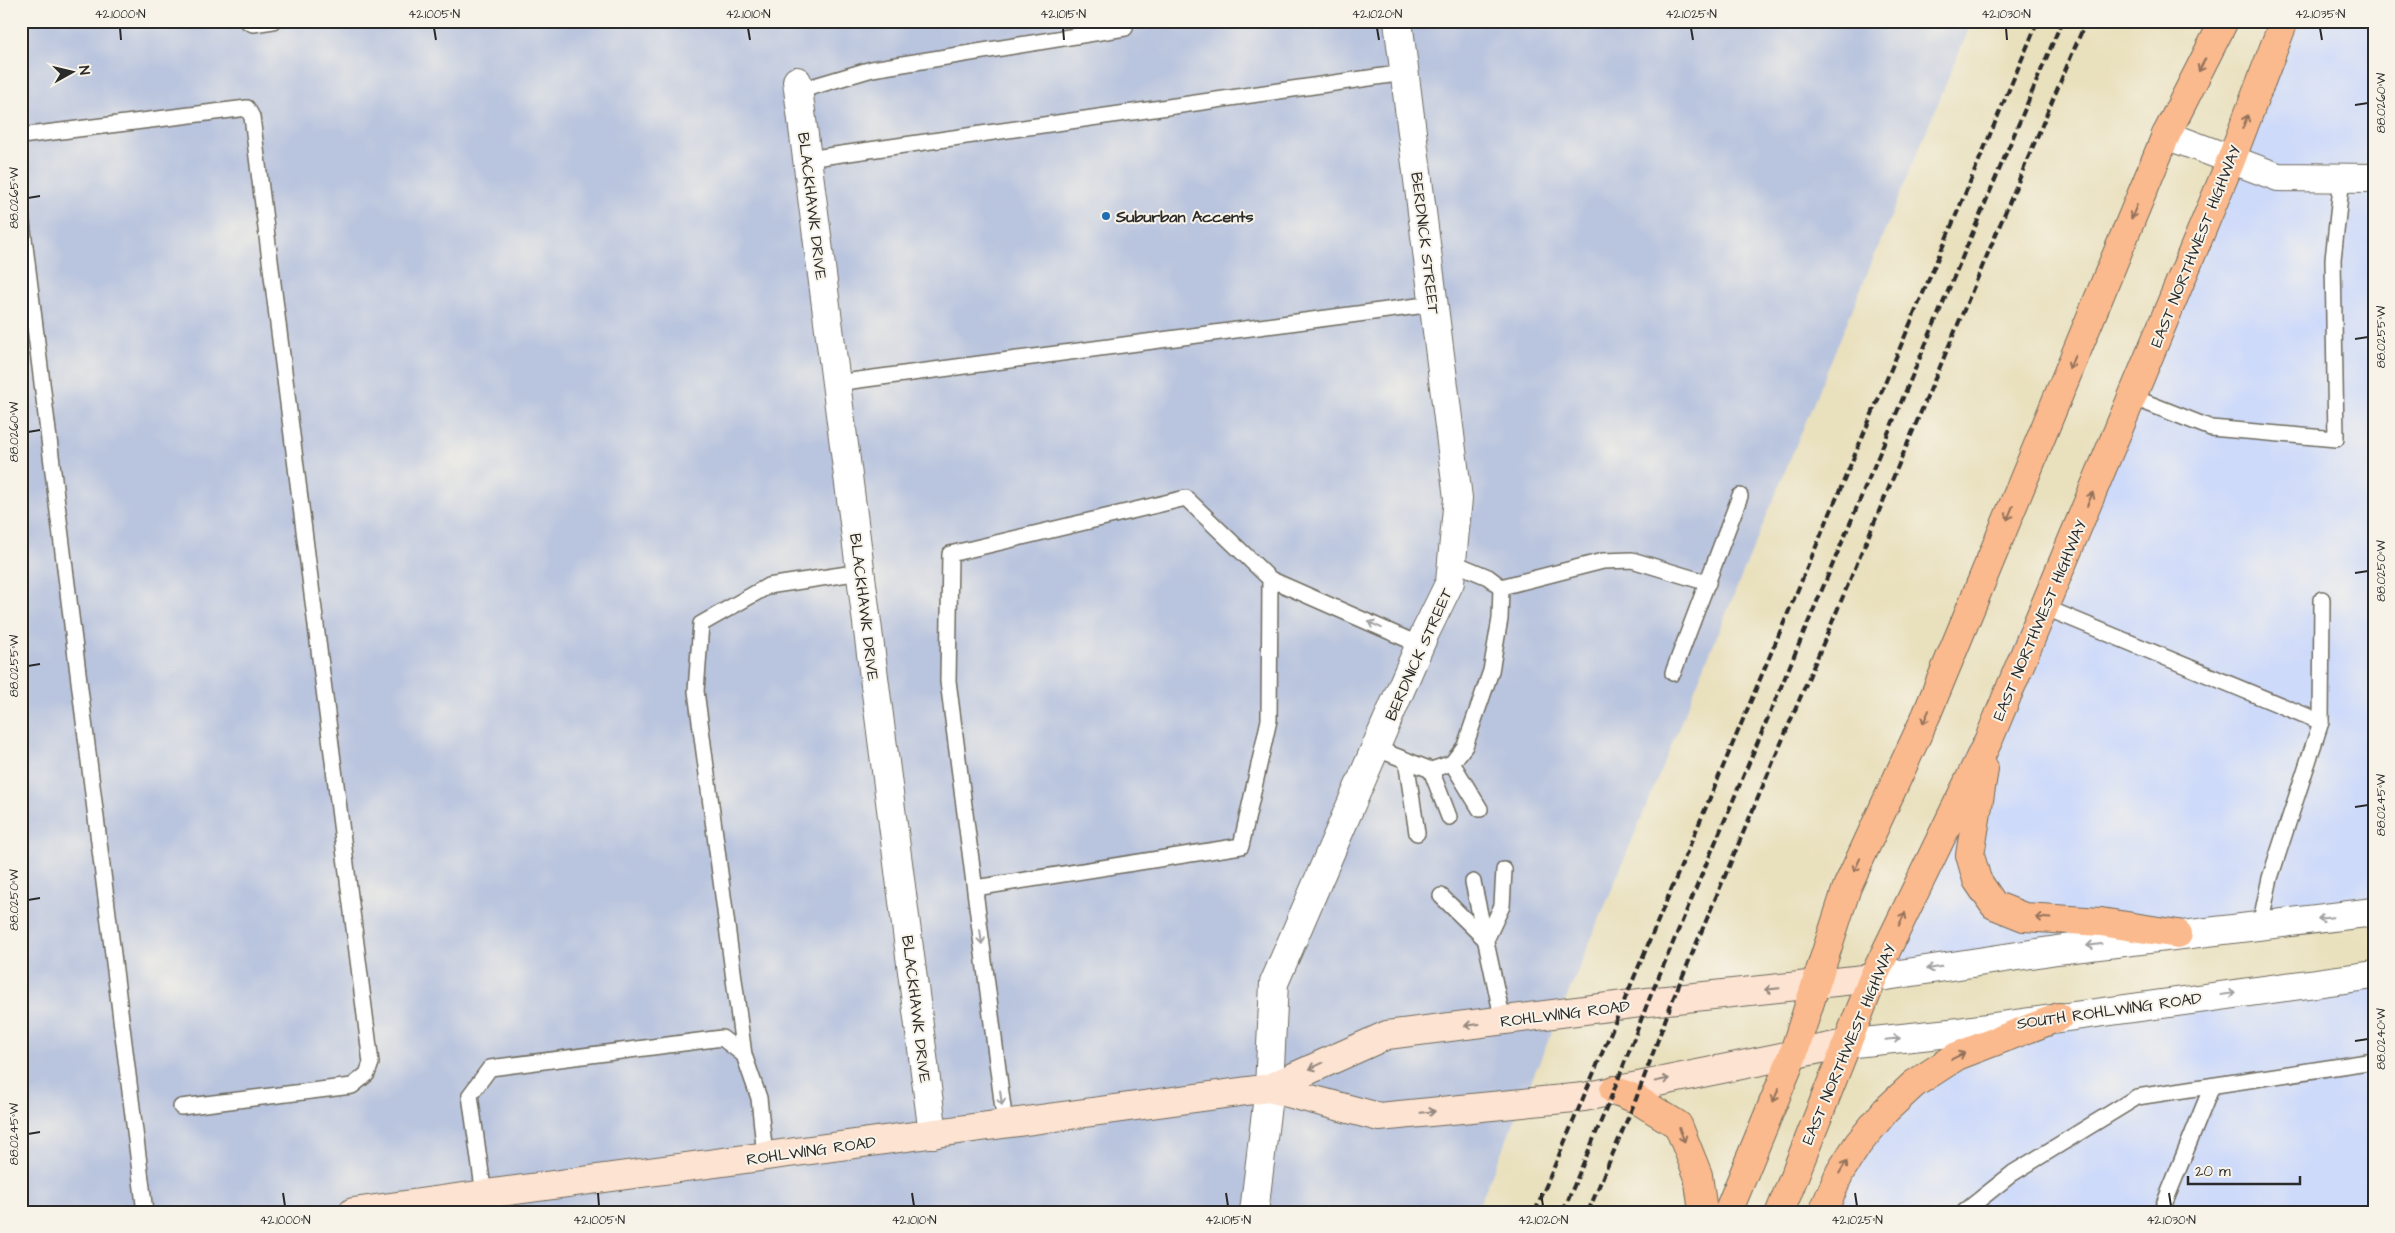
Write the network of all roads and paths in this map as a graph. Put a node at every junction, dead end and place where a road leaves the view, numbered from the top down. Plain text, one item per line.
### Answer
1 (247, 21) edge
2 (273, 21) edge
3 (1398, 21) edge
4 (2224, 21) edge
5 (2284, 21) edge
6 (1125, 28) dead end
7 (1404, 73) junction
8 (797, 86) joint
9 (2166, 135) junction
10 (21, 136) edge
11 (807, 159) junction
12 (2231, 160) junction
13 (2342, 178) junction
14 (2374, 178) edge
15 (21, 214) edge
16 (1433, 304) junction
17 (836, 383) junction
18 (2132, 397) junction
19 (1740, 496) dead end
20 (1452, 562) junction
21 (861, 572) junction
22 (1270, 579) junction
23 (1708, 583) junction
24 (1501, 587) junction
25 (2322, 599) dead end
26 (2044, 607) junction
27 (1420, 645) junction
28 (1673, 673) dead end
29 (2321, 722) junction
30 (1989, 739) junction
31 (1375, 748) junction
32 (1406, 760) junction
33 (1452, 763) junction
34 (1431, 770) junction
35 (1480, 809) dead end
36 (1449, 817) dead end
37 (1417, 834) dead end
38 (1504, 870) dead end
39 (1472, 882) dead end
40 (975, 888) junction
41 (1440, 896) dead end
42 (2374, 912) edge
43 (2260, 925) junction
44 (2178, 934) junction
45 (1486, 940) junction
46 (2374, 974) edge
47 (1873, 978) junction
48 (1816, 984) junction
49 (2059, 1017) junction
50 (1503, 1021) junction
51 (1845, 1044) junction
52 (744, 1055) junction
53 (1793, 1055) junction
54 (2374, 1061) edge
55 (2212, 1086) junction
56 (1269, 1088) junction
57 (1614, 1090) junction
58 (181, 1107) dead end
59 (1005, 1124) junction
60 (933, 1134) junction
61 (765, 1156) junction
62 (476, 1201) edge
63 (145, 1212) edge
64 (353, 1212) edge
65 (1254, 1212) edge
66 (1703, 1212) edge
67 (1728, 1212) edge
68 (1780, 1212) edge
69 (1823, 1212) edge
70 (1964, 1212) edge
71 (2161, 1212) edge

1 - 2 lane
3 - 7 street, BERDNICK STREET
4 -> 9 main road
12 -> 5 main road, EAST NORTHWEST HIGHWAY
6 - 8 lane
7 - 11 lane
7 - 16 street, BERDNICK STREET
8 - 11 street, BLACKHAWK DRIVE
9 - 12 street
9 -> 48 main road
10 - 58 lane
11 - 17 street, BLACKHAWK DRIVE
12 - 13 street
12 - 18 main road, EAST NORTHWEST HIGHWAY
13 - 14 street
13 - 18 lane
15 - 63 lane
16 - 17 lane
16 - 20 street, BERDNICK STREET
17 - 21 street, BLACKHAWK DRIVE
26 -> 18 main road, EAST NORTHWEST HIGHWAY
19 - 23 lane
20 - 24 lane
20 - 27 street, BERDNICK STREET
21 - 52 lane
21 - 60 street, BLACKHAWK DRIVE
27 -> 22 lane
22 - 40 lane
22 - 40 lane
23 - 24 lane
23 - 28 lane
24 - 33 lane
25 - 29 lane
26 - 29 lane
26 - 30 main road, EAST NORTHWEST HIGHWAY
27 - 31 street, BERDNICK STREET
29 - 43 lane
44 -> 30 main road
47 -> 30 main road, EAST NORTHWEST HIGHWAY
31 - 32 lane
31 - 56 street, BERDNICK STREET
32 - 34 lane
32 - 37 lane
33 - 34 lane
33 - 35 lane
34 - 36 lane
38 - 45 lane
39 - 45 lane
40 -> 59 lane
41 - 45 lane
42 -> 43 street
43 - 44 street
44 -> 47 street
45 - 50 lane
49 -> 46 street, SOUTH ROHLWING ROAD
47 - 48 main road, ROHLWING ROAD
47 - 51 main road, EAST NORTHWEST HIGHWAY
48 -> 50 main road, ROHLWING ROAD
48 - 53 main road
51 -> 49 street, SOUTH ROHLWING ROAD
69 -> 49 main road
50 -> 56 main road, ROHLWING ROAD
51 - 53 main road, ROHLWING ROAD
51 - 68 main road, EAST NORTHWEST HIGHWAY
52 - 61 lane
52 - 62 lane
57 -> 53 main road, ROHLWING ROAD
53 -> 67 main road
54 - 55 lane
55 - 70 lane
55 - 71 lane
56 -> 57 main road, ROHLWING ROAD
56 - 59 main road, ROHLWING ROAD
56 - 65 street, BERDNICK STREET
57 -> 66 main road
59 - 60 main road, ROHLWING ROAD
60 - 61 main road, ROHLWING ROAD
61 - 62 main road, ROHLWING ROAD
62 - 64 main road, ROHLWING ROAD

